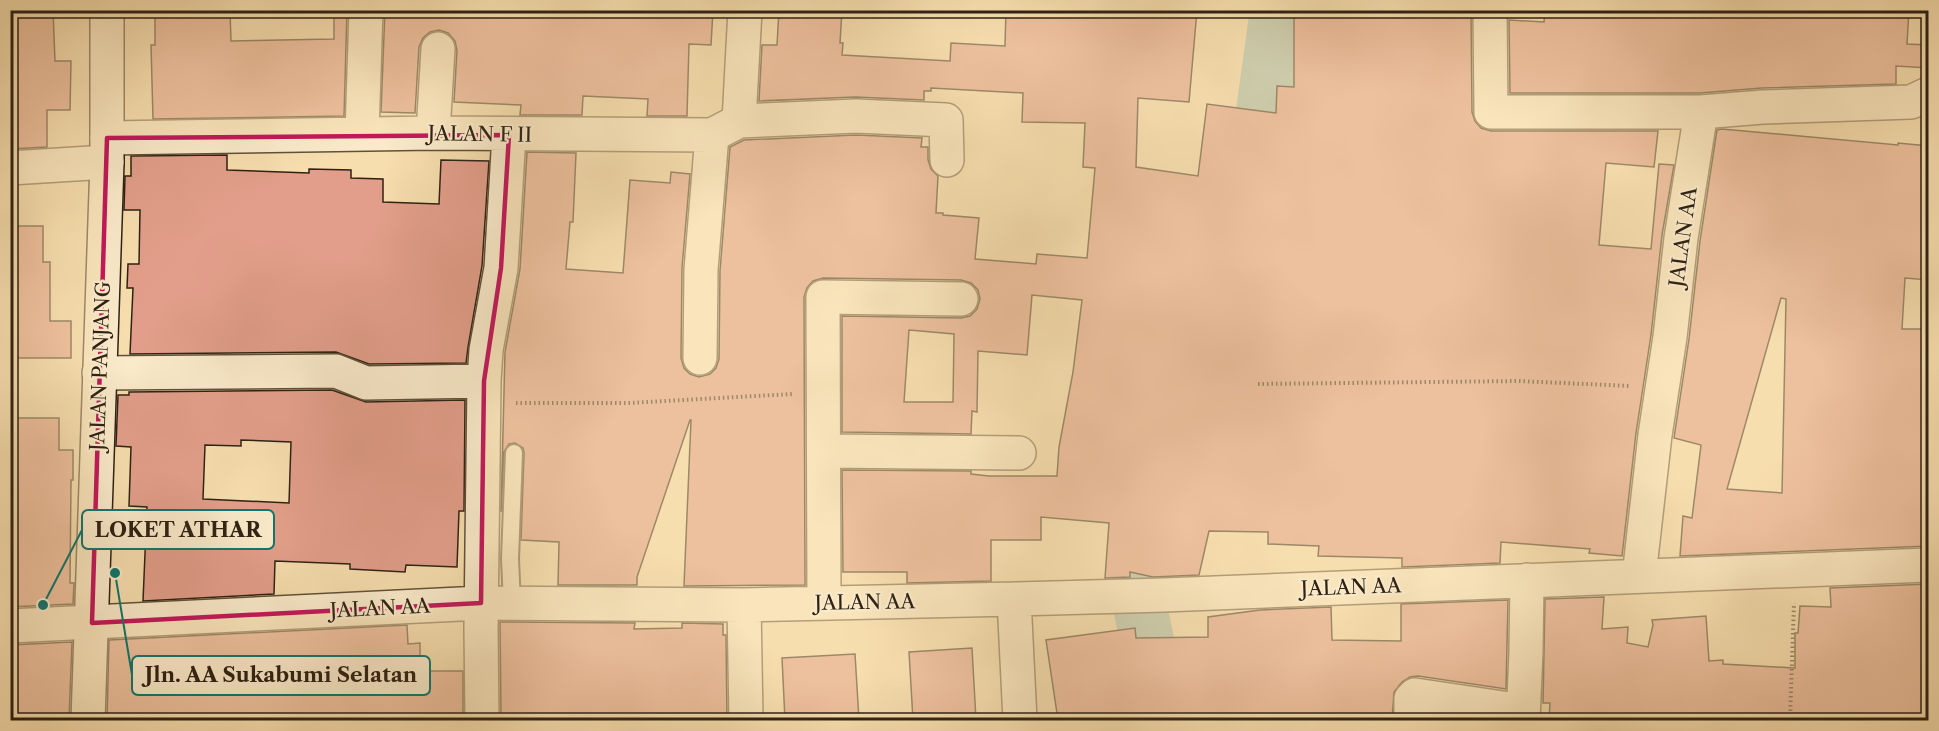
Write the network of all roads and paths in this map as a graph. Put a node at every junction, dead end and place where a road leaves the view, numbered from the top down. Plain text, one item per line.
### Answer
1 (107, 10) edge
2 (366, 10) edge
3 (745, 10) edge
4 (1490, 10) edge
5 (438, 49) dead end
6 (1929, 94) edge
7 (1701, 112) junction
8 (726, 128) junction
9 (433, 133) junction
10 (362, 134) junction
11 (508, 135) junction
12 (107, 150) junction
13 (947, 160) dead end
14 (10, 168) edge
15 (961, 299) dead end
16 (700, 358) dead end
17 (99, 373) junction
18 (1258, 384) dead end
19 (1662, 387) junction
20 (485, 392) junction
21 (774, 396) dead end
22 (825, 451) junction
23 (514, 453) dead end
24 (1019, 453) dead end
25 (1929, 565) edge
26 (1795, 569) junction
27 (1639, 576) junction
28 (1527, 580) junction
29 (1014, 599) junction
30 (824, 603) junction
31 (496, 604) junction
32 (744, 605) junction
33 (92, 623) junction
34 (10, 626) edge
35 (1523, 716) edge
36 (88, 720) edge
37 (482, 720) edge
38 (746, 720) edge
39 (1020, 720) edge
40 (1411, 720) edge
41 (1790, 720) edge

1 - 12 street, JALAN PANJANG
2 - 10 street
3 - 8 street
4 - 7 street
5 - 9 street
6 - 7 street
7 - 19 street, JALAN AA
8 - 11 street, JALAN F II
8 - 13 street, JALAN F II
8 - 16 street
9 - 10 street, JALAN F II
9 - 11 street, JALAN F II
10 - 12 street, JALAN F II
11 - 20 street
12 - 14 street, JALAN F II
12 - 17 street, JALAN PANJANG
15 - 22 street
17 - 20 street
17 - 33 street, JALAN PANJANG
18 - 19 path
19 - 27 street, JALAN AA
20 - 21 path
20 - 31 street
22 - 24 street
22 - 30 street
23 - 31 lane
25 - 26 street, JALAN AA
26 - 27 street, JALAN AA
26 - 41 path
27 - 28 street, JALAN AA
28 - 29 street, JALAN AA
28 - 35 street
29 - 30 street, JALAN AA
29 - 39 street
30 - 32 street, JALAN AA
31 - 32 street, JALAN AA
31 - 33 street, JALAN AA
31 - 37 street
32 - 38 street
33 - 34 street, JALAN AA
33 - 36 street, JALAN PANJANG
35 - 40 street

